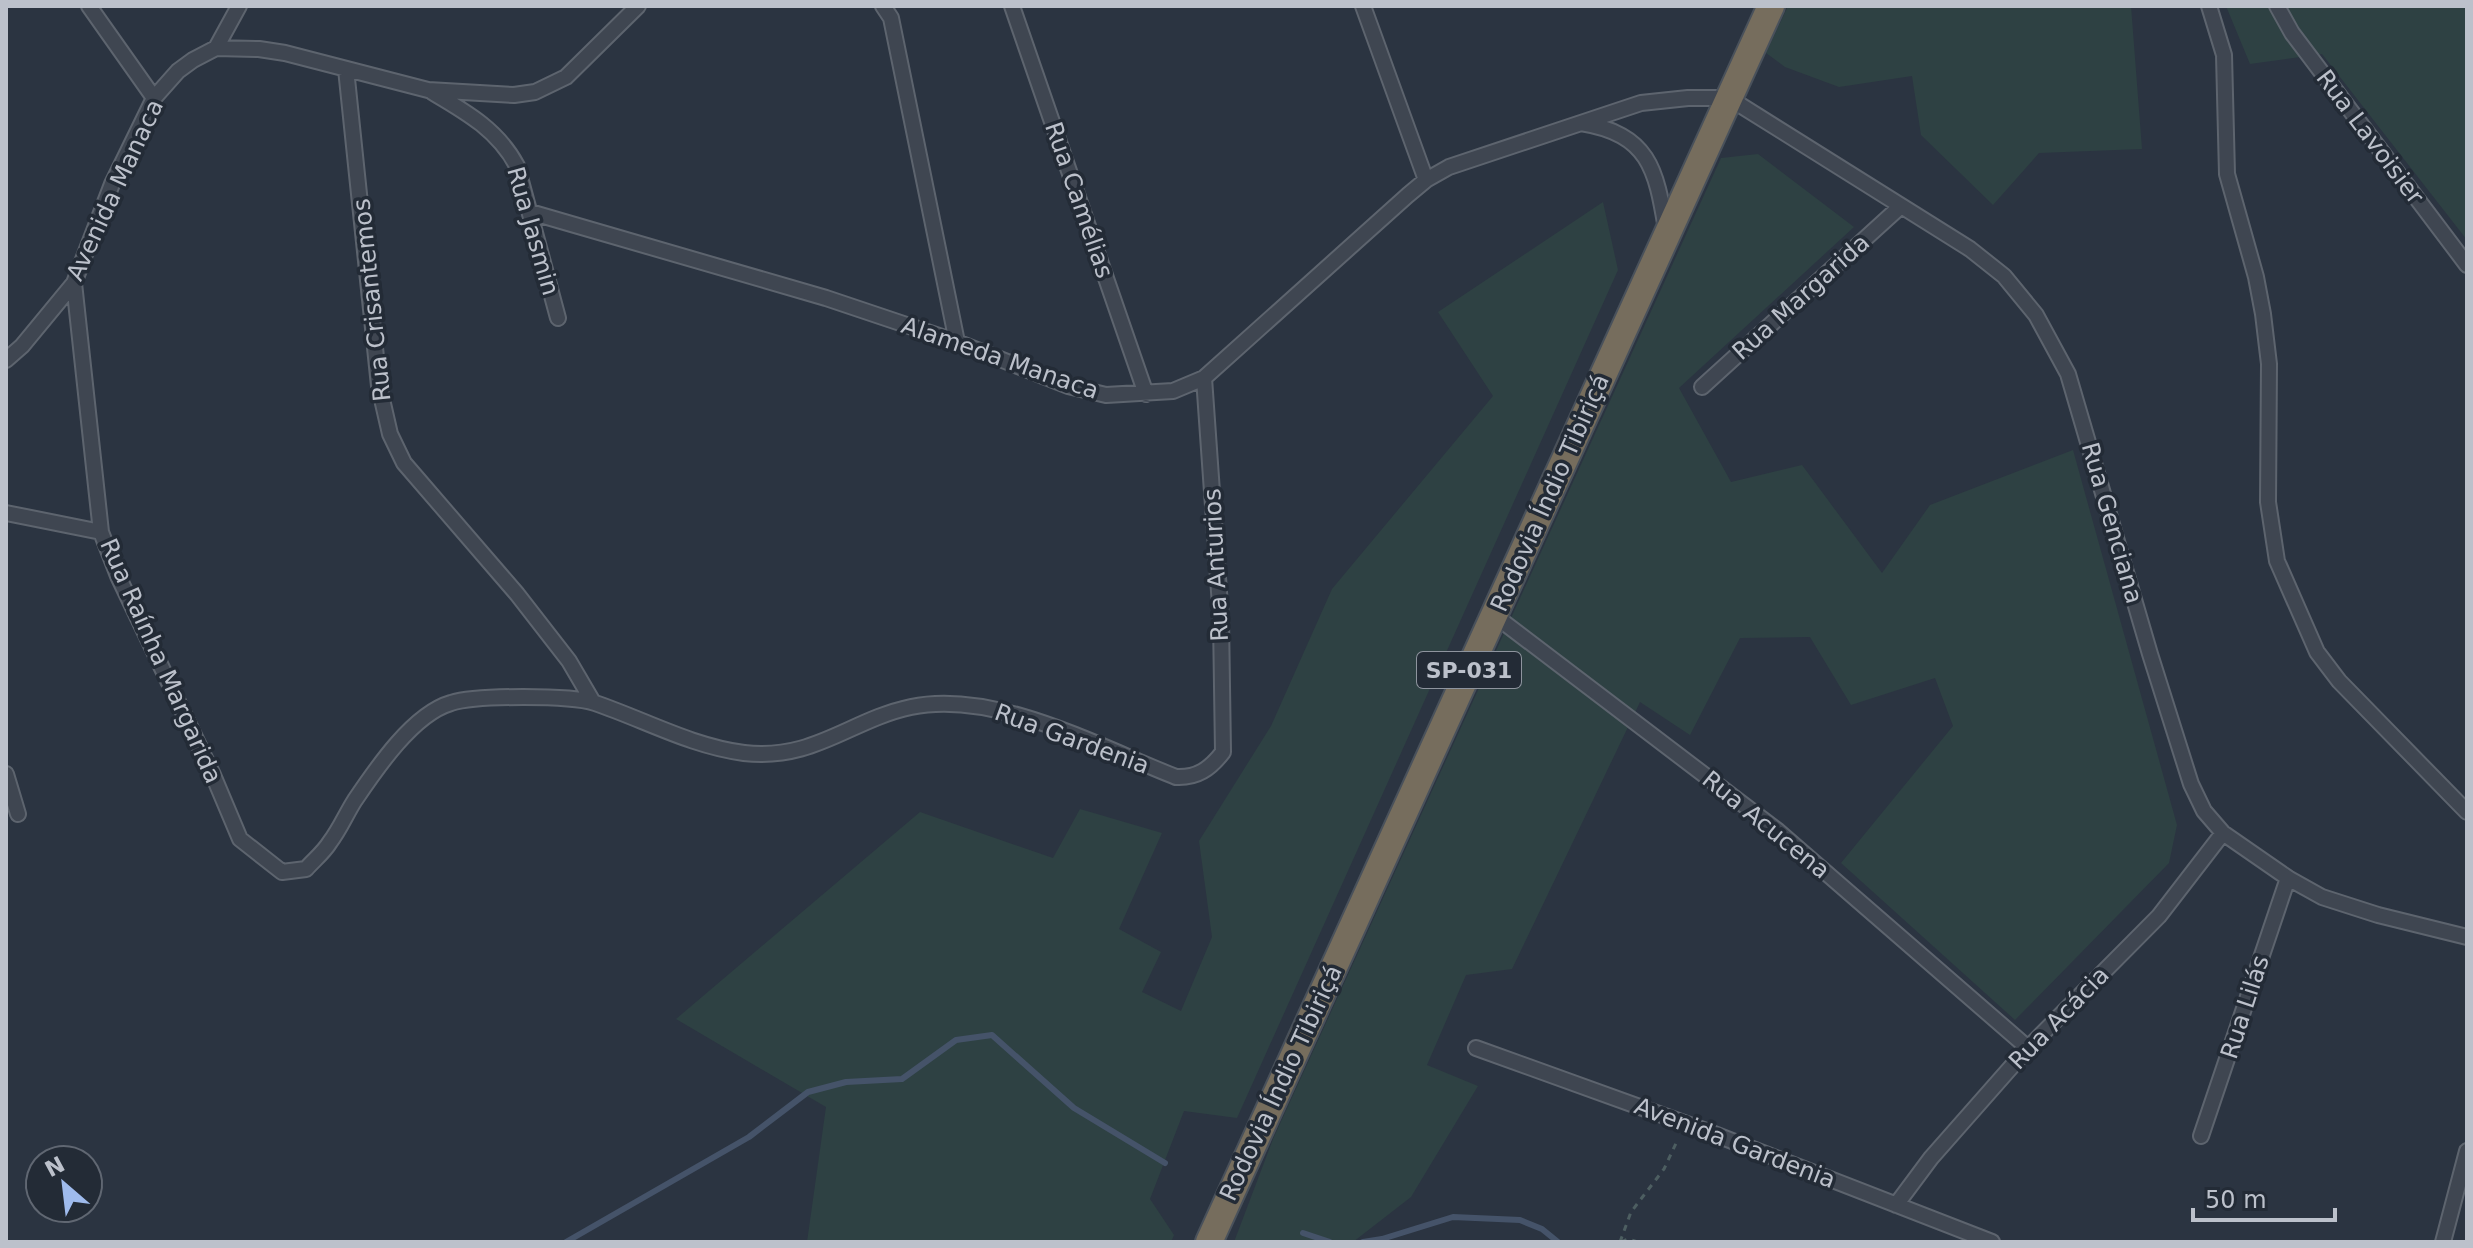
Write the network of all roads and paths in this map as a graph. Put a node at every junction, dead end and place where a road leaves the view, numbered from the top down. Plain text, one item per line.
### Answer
1 (89, 6) edge
2 (239, 6) edge
3 (638, 6) edge
4 (1012, 6) edge
5 (1363, 6) edge
6 (1771, 6) edge
7 (2209, 6) edge
8 (2277, 6) edge
9 (887, 12) edge
10 (216, 48) junction
11 (346, 69) junction
12 (428, 90) junction
13 (154, 98) junction
14 (1729, 98) junction
15 (1581, 122) junction
16 (1426, 180) junction
17 (1901, 206) junction
18 (530, 212) junction
19 (1667, 234) junction
20 (2467, 265) edge
21 (74, 283) junction
22 (558, 318) dead end
23 (957, 342) junction
24 (6, 360) edge
25 (1204, 378) junction
26 (1702, 387) dead end
27 (1146, 394) junction
28 (6, 513) edge
29 (101, 532) junction
30 (1494, 615) junction
31 (593, 702) junction
32 (1223, 752) joint
33 (6, 774) edge
34 (2467, 812) edge
35 (18, 814) dead end
36 (2223, 833) junction
37 (282, 872) joint
38 (2288, 878) junction
39 (2467, 937) edge
40 (1476, 1048) dead end
41 (2028, 1048) junction
42 (1685, 1123) junction
43 (2201, 1136) dead end
44 (2467, 1151) edge
45 (1896, 1205) junction
46 (1209, 1242) edge
47 (1620, 1242) edge
48 (1638, 1242) edge
49 (1992, 1242) edge
50 (2443, 1242) edge

1 - 13 street
2 - 10 street
3 - 12 street
4 - 27 street, Rua Camélias
5 - 16 street
6 - 14 highway, Rodovia Índio Tibiriçá / SP-031
7 - 34 street
8 - 20 street, Rua Lavoisier
9 - 23 street
10 - 11 street
10 - 13 street, Avenida Manaca
11 - 12 street
11 - 31 street, Rua Crisantemos
12 - 18 street, Rua Jasmin
13 - 21 street, Avenida Manaca
14 - 15 street, Alameda Manaca
14 - 17 street, Rua Genciana
14 - 19 highway, Rodovia Índio Tibiriçá / SP-031
15 - 16 street, Alameda Manaca
15 - 19 street
16 - 25 street, Alameda Manaca
17 - 26 street, Rua Margarida
17 - 36 street, Rua Genciana
18 - 22 street, Rua Jasmin
18 - 23 street, Alameda Manaca
19 - 30 highway, Rodovia Índio Tibiriçá / SP-031
21 - 24 street, Avenida Manaca
21 - 29 street, Rua Raínha Margarida
23 - 27 street, Alameda Manaca
25 - 27 street, Alameda Manaca
25 - 32 street, Rua Anturios
28 - 29 street
29 - 37 street, Rua Raínha Margarida
30 - 41 street, Rua Acucena
30 - 46 highway, Rodovia Índio Tibiriçá / SP-031
31 - 32 street, Rua Gardenia
31 - 37 street, Rua Gardenia
33 - 35 street
36 - 38 street, Rua Genciana
36 - 41 street, Rua Acácia
38 - 39 street, Rua Genciana
38 - 43 street, Rua Lilás
40 - 42 street, Avenida Gardenia
41 - 45 street, Rua Acácia
42 - 45 street, Avenida Gardenia
42 - 47 path
44 - 50 street
45 - 49 street, Avenida Gardenia
47 - 48 path

